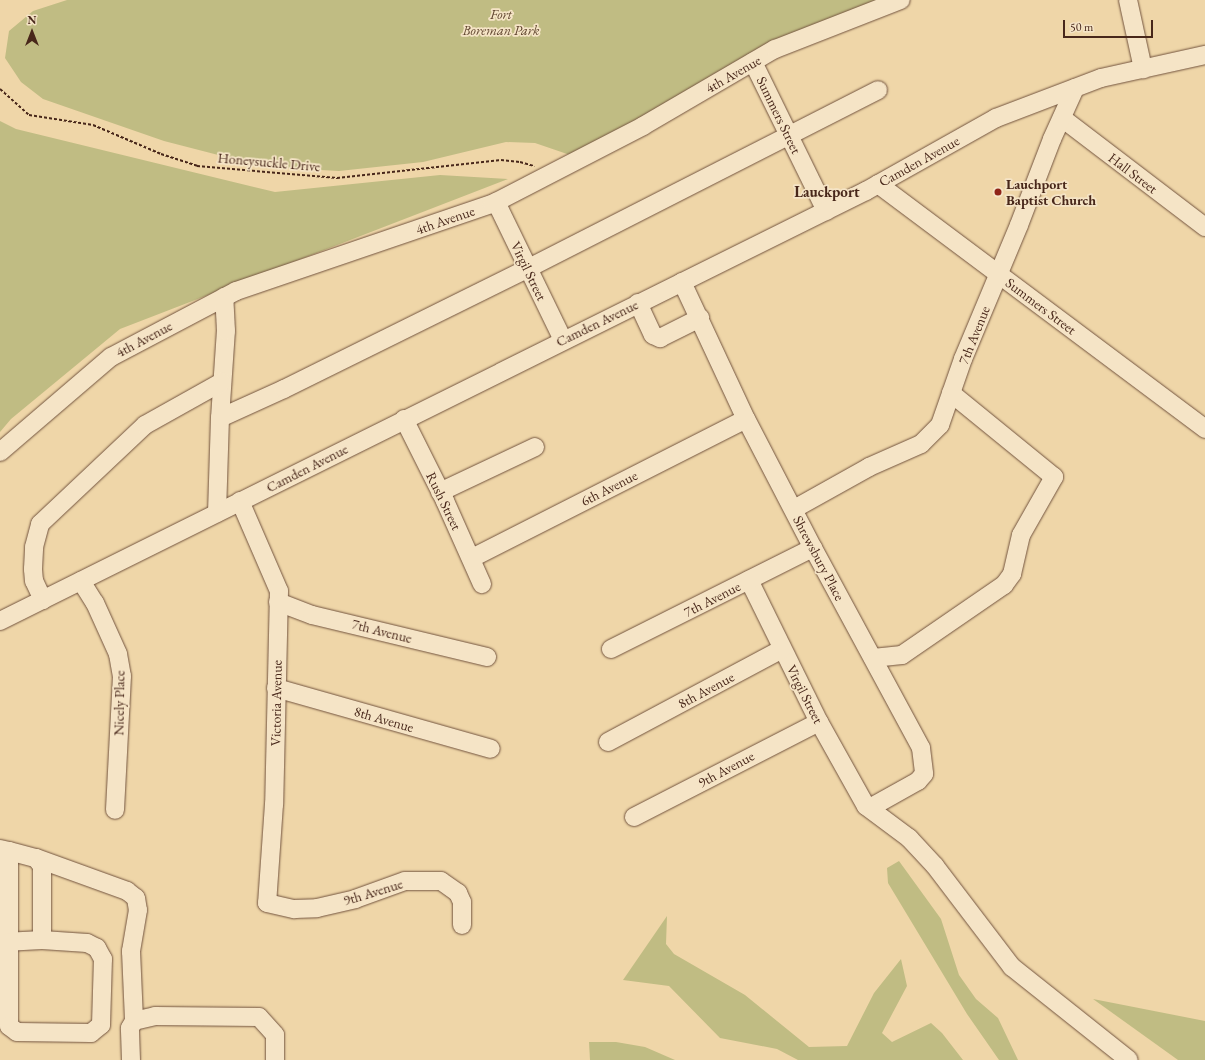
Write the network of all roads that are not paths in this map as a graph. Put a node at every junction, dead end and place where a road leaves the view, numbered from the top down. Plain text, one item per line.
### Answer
1 (901, 0) edge
2 (1128, 0) edge
3 (1205, 55) edge
4 (753, 62) junction
5 (1142, 69) junction
6 (1075, 88) junction
7 (878, 90) dead end
8 (1062, 118) junction
9 (789, 135) junction
10 (878, 184) junction
11 (496, 202) junction
12 (826, 211) junction
13 (1205, 227) edge
14 (527, 268) junction
15 (998, 274) junction
16 (682, 282) junction
17 (224, 297) junction
18 (638, 303) junction
19 (700, 318) junction
20 (563, 340) junction
21 (222, 382) junction
22 (951, 393) junction
23 (220, 418) junction
24 (404, 419) junction
25 (746, 419) junction
26 (1205, 429) edge
27 (536, 447) dead end
28 (0, 452) edge
29 (440, 492) junction
30 (240, 501) junction
31 (794, 509) junction
32 (217, 513) junction
33 (813, 548) junction
34 (472, 558) junction
35 (749, 580) junction
36 (81, 581) junction
37 (482, 584) dead end
38 (43, 600) junction
39 (278, 602) junction
40 (0, 621) edge
41 (611, 649) dead end
42 (782, 649) junction
43 (487, 657) dead end
44 (873, 658) junction
45 (276, 688) junction
46 (819, 722) junction
47 (608, 742) dead end
48 (491, 749) dead end
49 (866, 806) junction
50 (115, 810) dead end
51 (634, 817) dead end
52 (4, 850) edge
53 (36, 858) junction
54 (276, 906) joint
55 (462, 925) dead end
56 (42, 940) junction
57 (9, 942) junction
58 (134, 1020) junction
59 (131, 1060) edge
60 (275, 1060) edge
61 (1128, 1060) edge

1 - 4 street, 4th Avenue
2 - 5 street
3 - 5 street, Camden Avenue
4 - 9 street, Summers Street
4 - 11 street, 4th Avenue
5 - 6 street, Camden Avenue
6 - 8 street, 7th Avenue
6 - 10 street, Camden Avenue
7 - 9 street
8 - 13 street, Hall Street
8 - 15 street, 7th Avenue
9 - 12 street, Summers Street
9 - 14 street
10 - 12 street, Camden Avenue
10 - 15 street, Summers Street
11 - 14 street, Virgil Street
11 - 17 street, 4th Avenue
12 - 16 street, Camden Avenue
14 - 20 street, Virgil Street
14 - 23 street
15 - 22 street, 7th Avenue
15 - 26 street, Summers Street
16 - 18 street, Camden Avenue
16 - 19 street, Shrewsbury Place
17 - 21 street
17 - 28 street, 4th Avenue
18 - 19 street
18 - 20 street, Camden Avenue
19 - 25 street, Shrewsbury Place
20 - 24 street, Camden Avenue
21 - 23 street
21 - 38 street
22 - 31 street, 7th Avenue
22 - 44 street
23 - 32 street
24 - 29 street, Rush Street
24 - 30 street, Camden Avenue
25 - 31 street, Shrewsbury Place
25 - 34 street, 6th Avenue
27 - 29 street
29 - 34 street, Rush Street
30 - 32 street, Camden Avenue
30 - 39 street, Victoria Avenue
31 - 33 street, Shrewsbury Place
32 - 36 street, Camden Avenue
33 - 35 street, 7th Avenue
33 - 44 street, Shrewsbury Place
34 - 37 street, Rush Street
35 - 41 street, 7th Avenue
35 - 42 street, Virgil Street
36 - 38 street, Camden Avenue
36 - 50 street, Nicely Place
38 - 40 street, Camden Avenue
39 - 43 street, 7th Avenue
39 - 45 street, Victoria Avenue
42 - 46 street, Virgil Street
42 - 47 street, 8th Avenue
44 - 49 street, Shrewsbury Place
45 - 48 street, 8th Avenue
45 - 54 street, Victoria Avenue
46 - 49 street, Virgil Street
46 - 51 street, 9th Avenue
49 - 61 street
52 - 53 street
52 - 57 street
53 - 56 street
53 - 58 street
54 - 55 street, 9th Avenue
56 - 57 street
56 - 57 street
58 - 59 street
58 - 60 street

